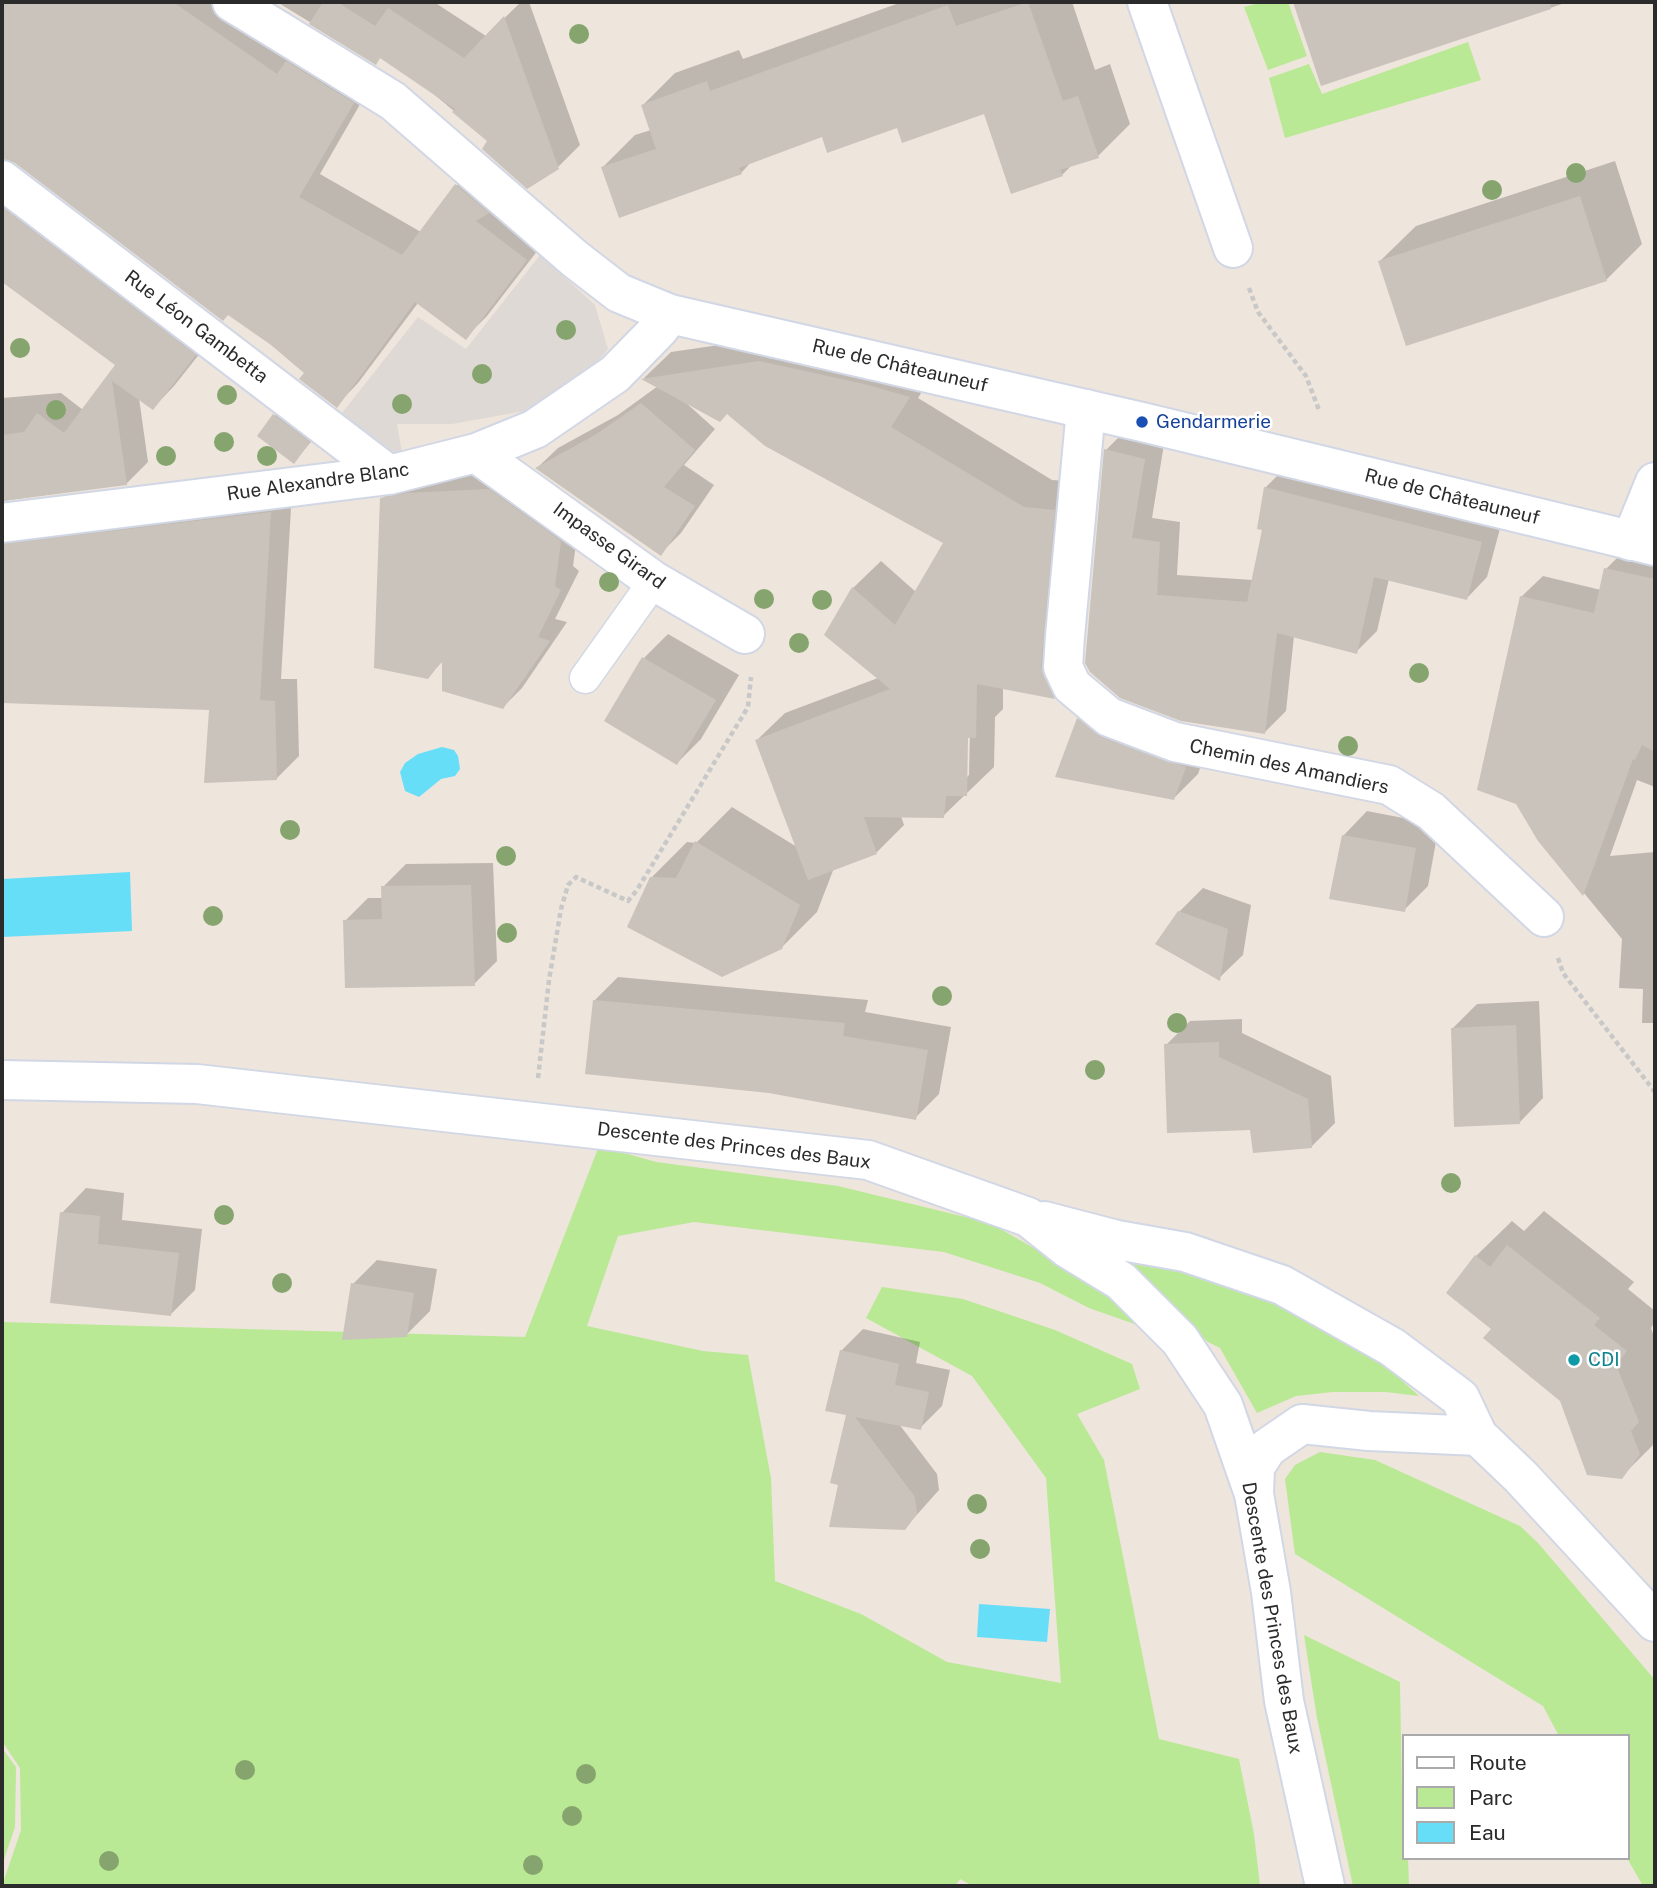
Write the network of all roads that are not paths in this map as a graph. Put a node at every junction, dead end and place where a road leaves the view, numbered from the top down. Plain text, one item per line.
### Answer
1 (232, 2) edge
2 (1147, 2) edge
3 (2, 180) edge
4 (1233, 248) road end
5 (670, 314) junction
6 (1086, 409) junction
7 (476, 453) junction
8 (389, 475) junction
9 (1655, 482) edge
10 (2, 523) edge
11 (1643, 544) edge
12 (654, 581) junction
13 (745, 634) road end
14 (585, 678) dead end
15 (1544, 918) road end
16 (2, 1080) edge
17 (1028, 1217) junction
18 (1478, 1436) junction
19 (1254, 1494) junction
20 (1655, 1622) edge
21 (1325, 1886) edge

1 - 5 street, Rue de Châteauneuf
2 - 4 street
3 - 8 street, Rue Léon Gambetta
5 - 6 street, Rue de Châteauneuf
5 - 7 street, Rue Alexandre Blanc
6 - 11 street, Rue de Châteauneuf
6 - 15 street, Chemin des Amandiers
7 - 8 street, Rue Alexandre Blanc
7 - 12 street, Impasse Girard
8 - 10 street, Rue Alexandre Blanc
9 - 11 street
12 - 13 street, Impasse Girard
12 - 14 lane
16 - 17 street, Descente des Princes des Baux
17 - 18 street
17 - 19 street, Descente des Princes des Baux
18 - 19 street
18 - 20 street
19 - 21 street, Descente des Princes des Baux

